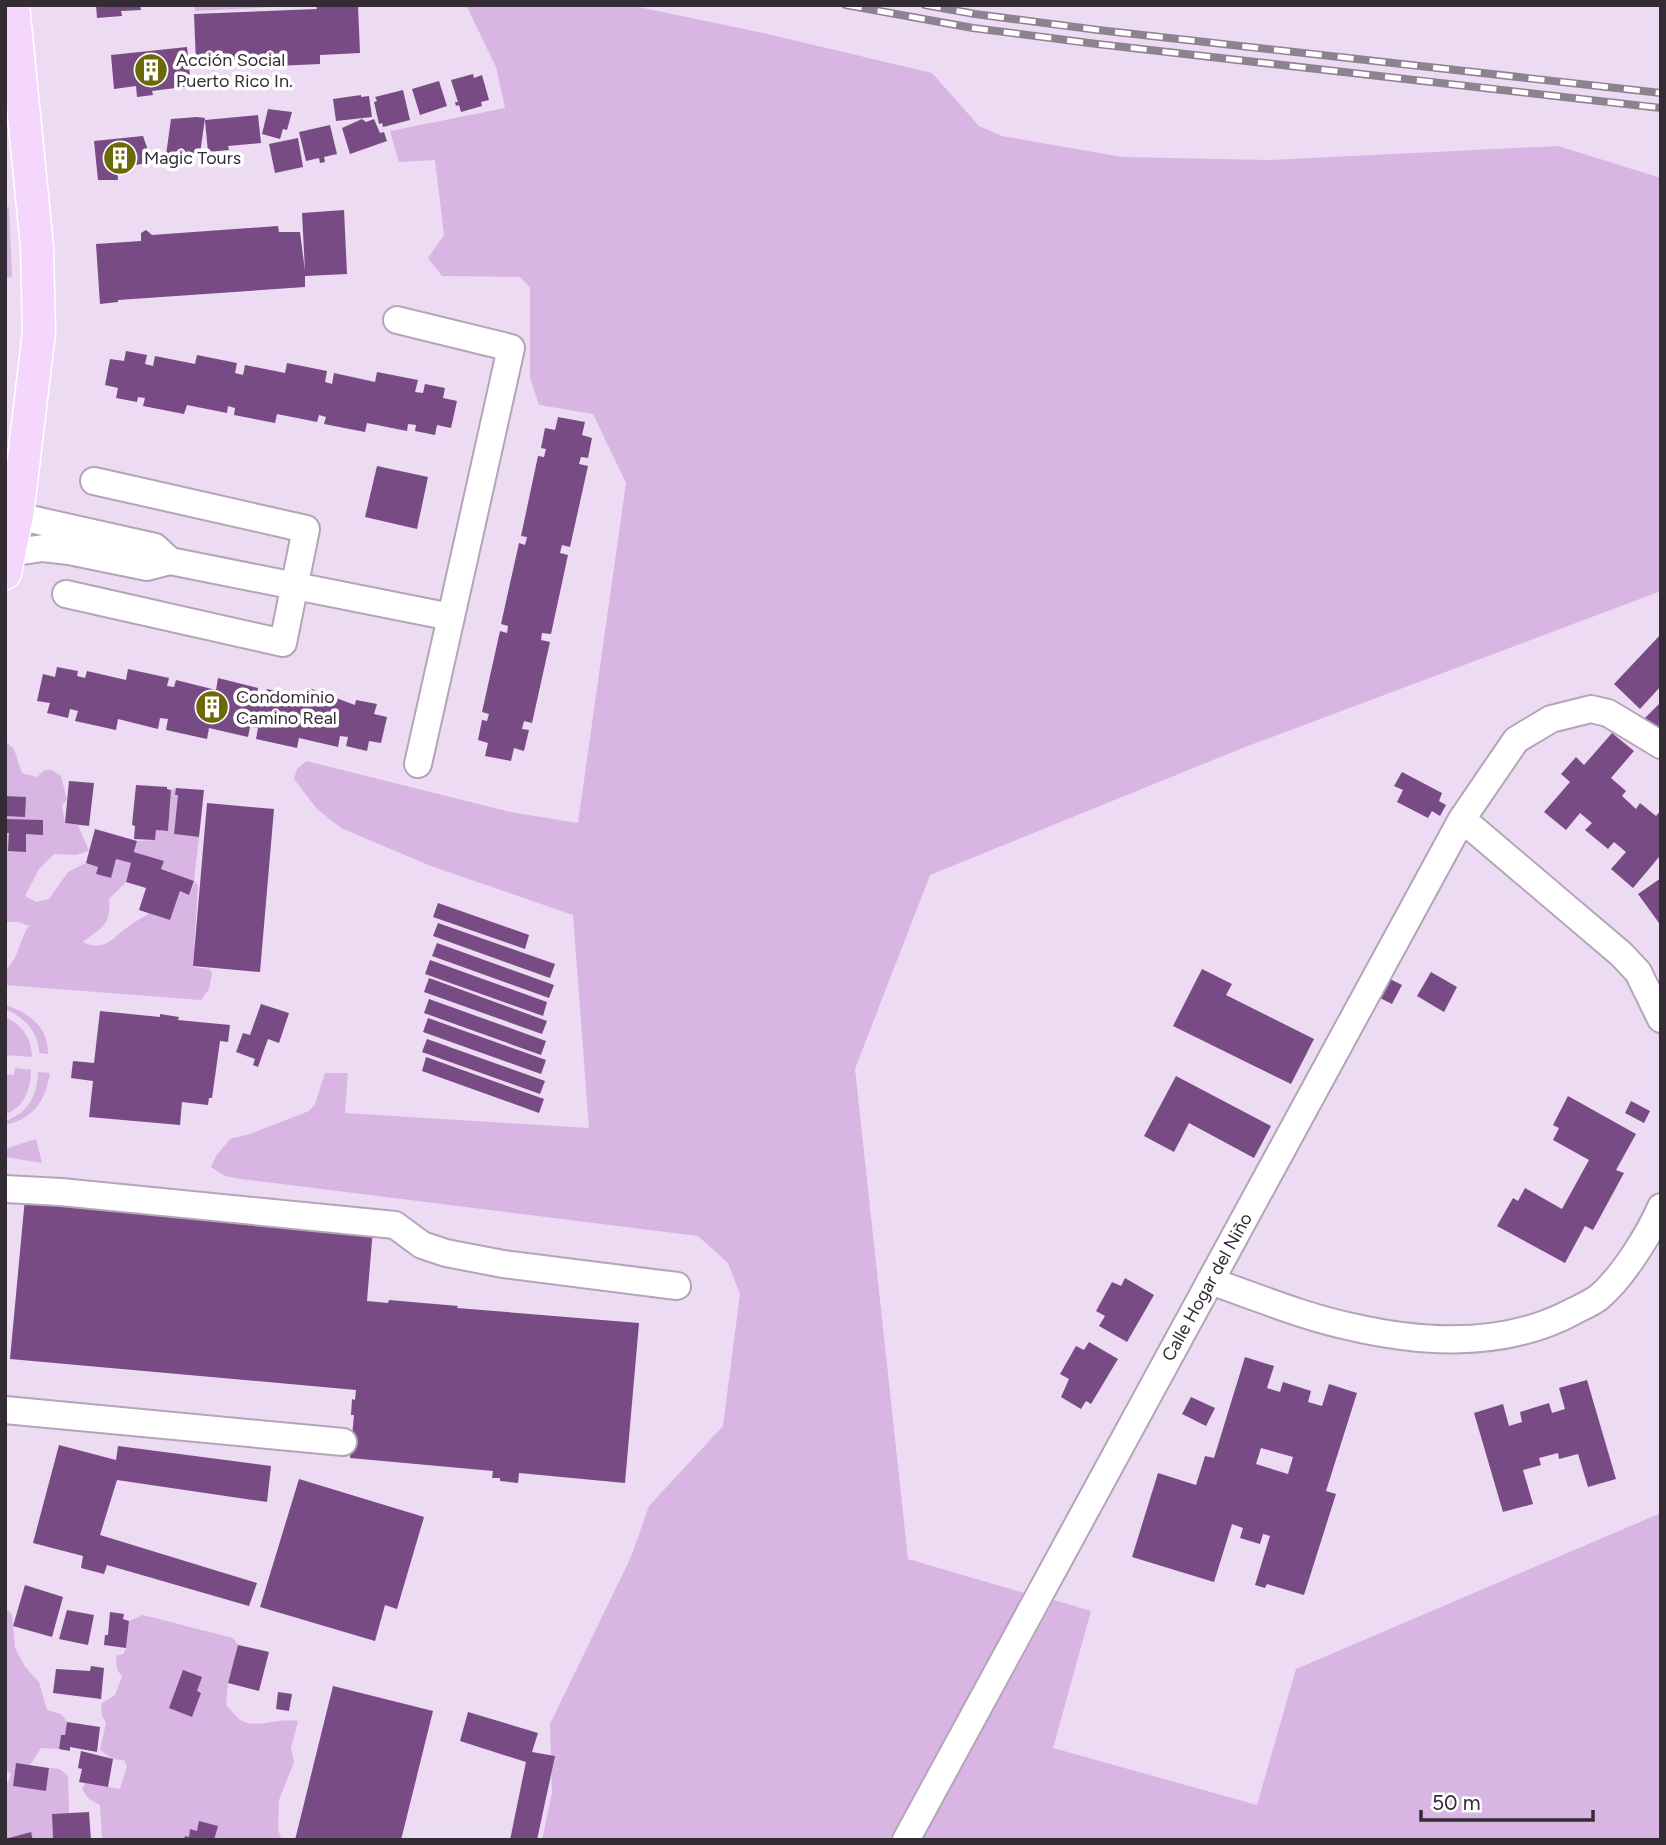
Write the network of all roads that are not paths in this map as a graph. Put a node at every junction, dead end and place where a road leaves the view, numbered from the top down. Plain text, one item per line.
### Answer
1 (12, 5) edge
2 (397, 320) dead end
3 (94, 481) dead end
4 (11, 515) edge
5 (7, 559) edge
6 (170, 561) junction
7 (295, 586) junction
8 (66, 594) dead end
9 (451, 617) junction
10 (1661, 745) edge
11 (418, 764) dead end
12 (1462, 819) junction
13 (1661, 1019) edge
14 (5, 1189) edge
15 (1661, 1206) edge
16 (1210, 1281) junction
17 (677, 1286) dead end
18 (5, 1410) edge
19 (343, 1442) dead end
20 (906, 1840) edge

1 - 4 main road
2 - 9 street
3 - 7 street
4 - 5 main road
4 - 6 street
5 - 6 street
6 - 7 street
7 - 8 street
7 - 9 street
9 - 11 street
10 - 12 street, Calle Hogar del Niño
12 - 13 street
12 - 16 street, Calle Hogar del Niño
14 - 17 street
15 - 16 street
16 - 20 street, Calle Hogar del Niño
18 - 19 street

